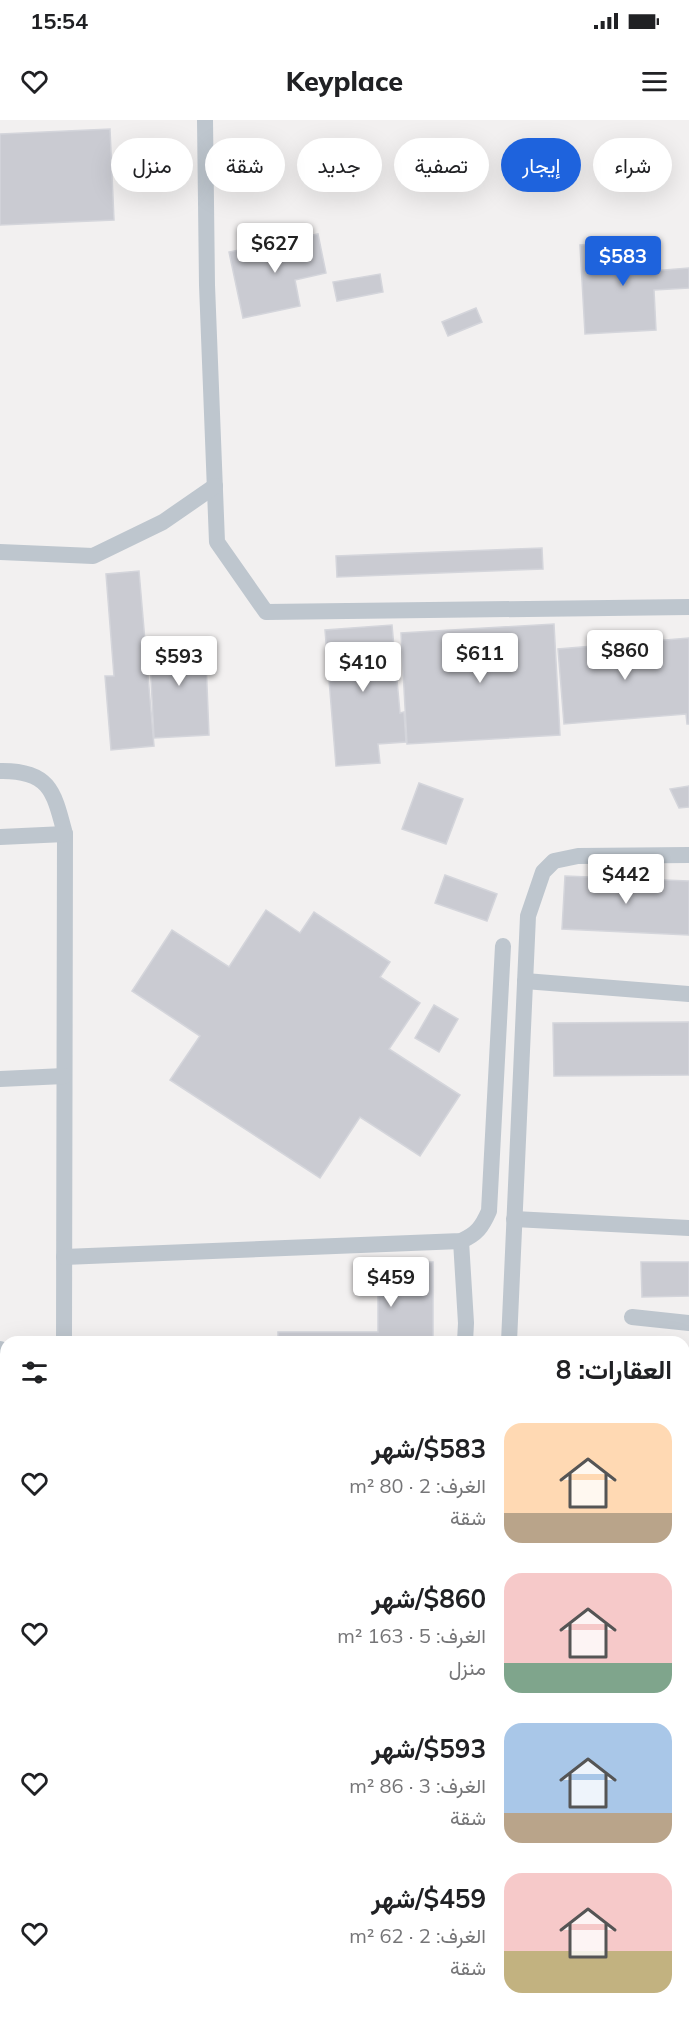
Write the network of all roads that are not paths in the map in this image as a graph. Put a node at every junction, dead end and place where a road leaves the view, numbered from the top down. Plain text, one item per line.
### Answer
1 (205, 120) edge
2 (215, 486) junction
3 (0, 552) edge
4 (689, 607) edge
5 (0, 771) edge
6 (65, 834) junction
7 (0, 837) edge
8 (689, 855) edge
9 (503, 946) dead end
10 (525, 981) junction
11 (689, 994) edge
12 (64, 1076) junction
13 (0, 1079) edge
14 (514, 1219) junction
15 (689, 1228) edge
16 (461, 1241) junction
17 (64, 1257) junction
18 (632, 1317) dead end
19 (689, 1323) edge
20 (64, 1336) edge
21 (465, 1336) edge
22 (509, 1336) edge

1 - 2 lane
2 - 3 lane
2 - 4 lane
5 - 6 lane
6 - 7 lane
6 - 12 lane
8 - 10 lane
9 - 16 lane
10 - 11 lane
10 - 14 lane
12 - 13 lane
12 - 17 lane
14 - 15 lane
14 - 22 lane
16 - 17 lane
16 - 21 lane
17 - 20 lane
18 - 19 lane

